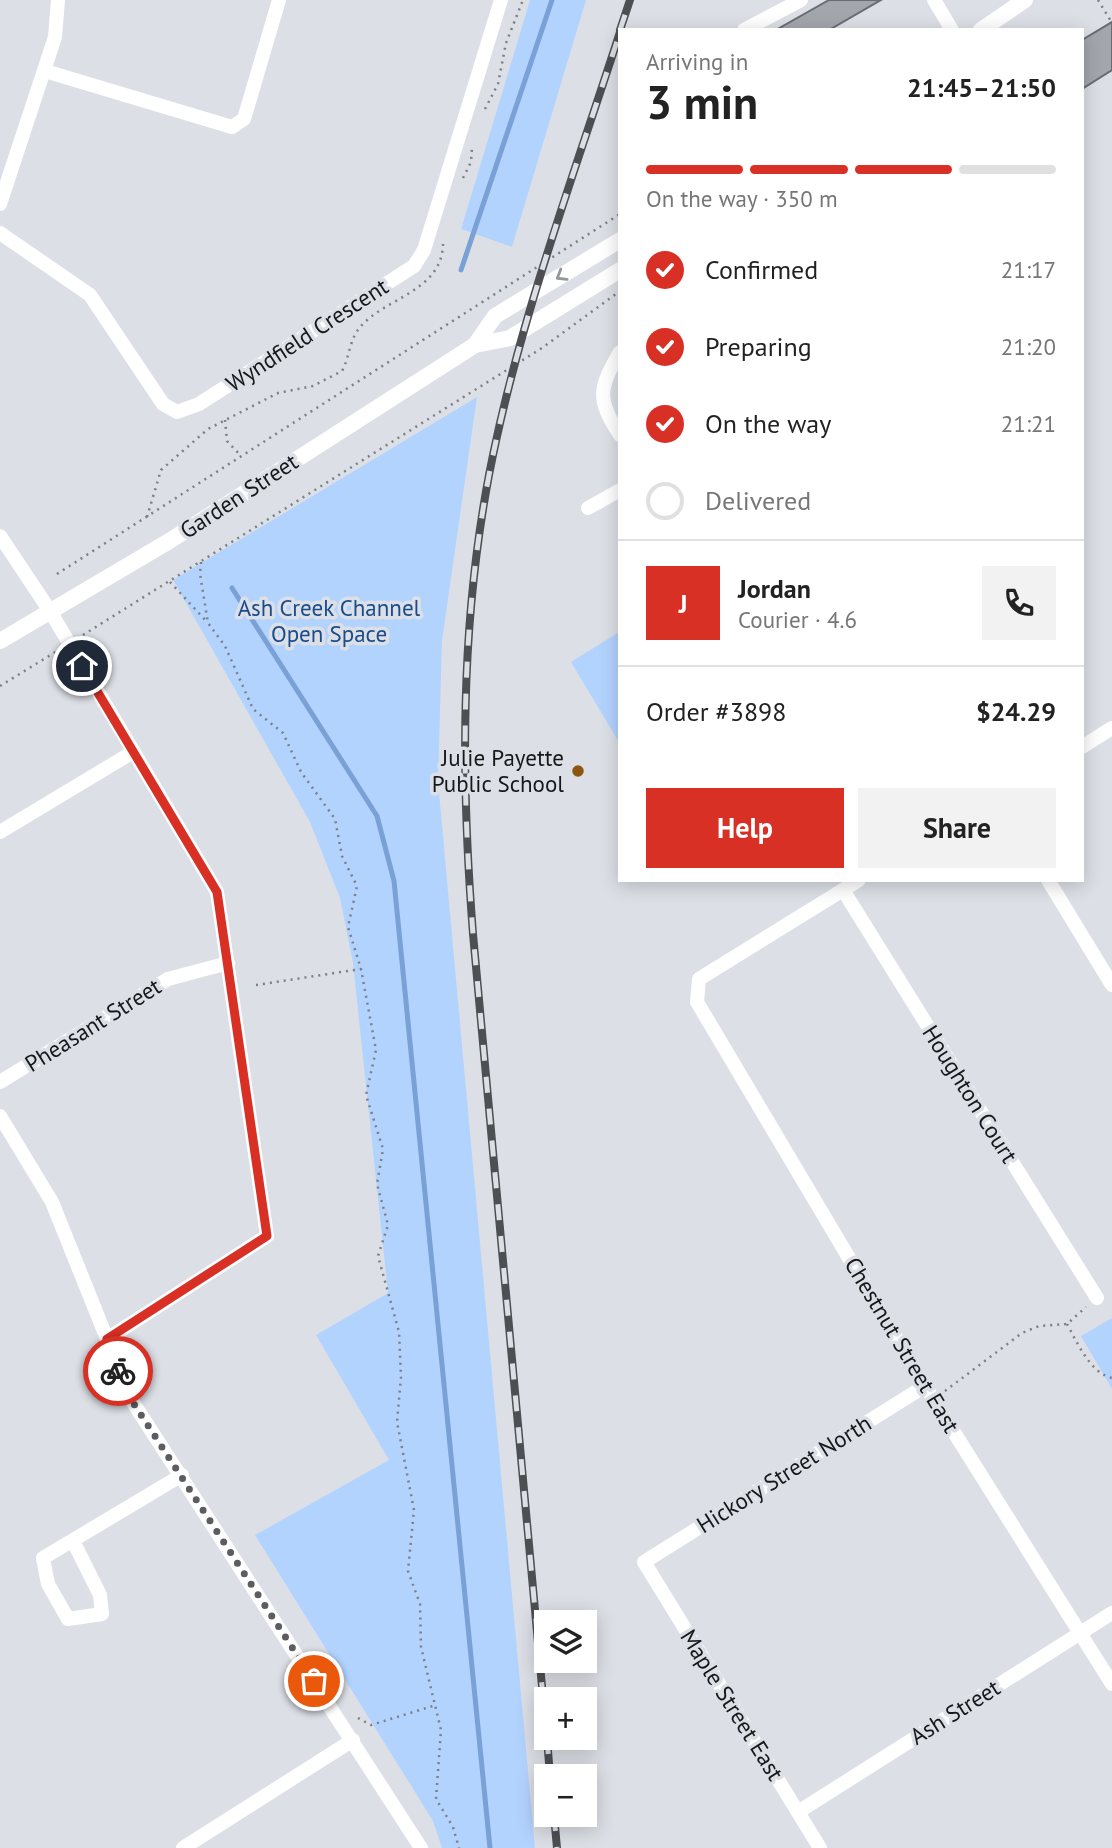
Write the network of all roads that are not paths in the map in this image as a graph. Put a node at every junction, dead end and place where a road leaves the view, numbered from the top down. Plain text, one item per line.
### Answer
1 (58, 0) edge
2 (279, 0) edge
3 (501, 0) edge
4 (801, 0) edge
5 (934, 0) edge
6 (1025, 0) edge
7 (785, 5) edge
8 (747, 28) edge
9 (951, 28) edge
10 (984, 28) edge
11 (45, 71) junction
12 (0, 204) edge
13 (0, 233) edge
14 (618, 241) edge
15 (618, 271) edge
16 (475, 345) junction
17 (618, 356) edge
18 (618, 432) edge
19 (618, 491) edge
20 (588, 508) dead end
21 (0, 536) edge
22 (50, 611) junction
23 (0, 641) edge
24 (1112, 728) edge
25 (1084, 746) edge
26 (133, 752) junction
27 (0, 832) edge
28 (856, 882) edge
29 (1049, 882) edge
30 (842, 890) junction
31 (228, 963) junction
32 (1112, 985) edge
33 (0, 1082) edge
34 (0, 1116) edge
35 (1097, 1298) road end
36 (107, 1339) junction
37 (925, 1386) junction
38 (182, 1475) junction
39 (73, 1541) junction
40 (643, 1562) joint
41 (1112, 1613) edge
42 (1079, 1633) junction
43 (1112, 1684) edge
44 (353, 1740) junction
45 (798, 1812) junction
46 (183, 1848) edge
47 (421, 1848) edge
48 (820, 1848) edge

1 - 11 street
2 - 11 street
3 - 13 street, Wyndfield Crescent
4 - 7 street
5 - 9 street
6 - 10 street
7 - 8 street
11 - 12 street
14 -> 16 street, Garden Street
15 - 16 street, Garden Street
16 - 22 street, Garden Street
17 - 18 street
19 - 20 street
21 - 22 street
22 - 23 street, Garden Street
22 - 26 street
24 - 25 street
26 - 27 street
26 - 31 street
28 - 30 street
29 - 32 street
30 - 35 street, Houghton Court
30 - 37 street, Chestnut Street East
31 - 33 street, Pheasant Street
31 - 36 street
34 - 36 street
36 - 38 street
37 - 40 street, Hickory Street North
37 - 42 street, Chestnut Street East
38 - 39 street
38 - 44 street
39 - 39 street
40 - 45 street, Maple Street East
41 - 42 street, Ash Street
42 - 43 street, Chestnut Street East
42 - 45 street, Ash Street
44 - 46 street
44 - 47 street
45 - 48 street, Maple Street East

